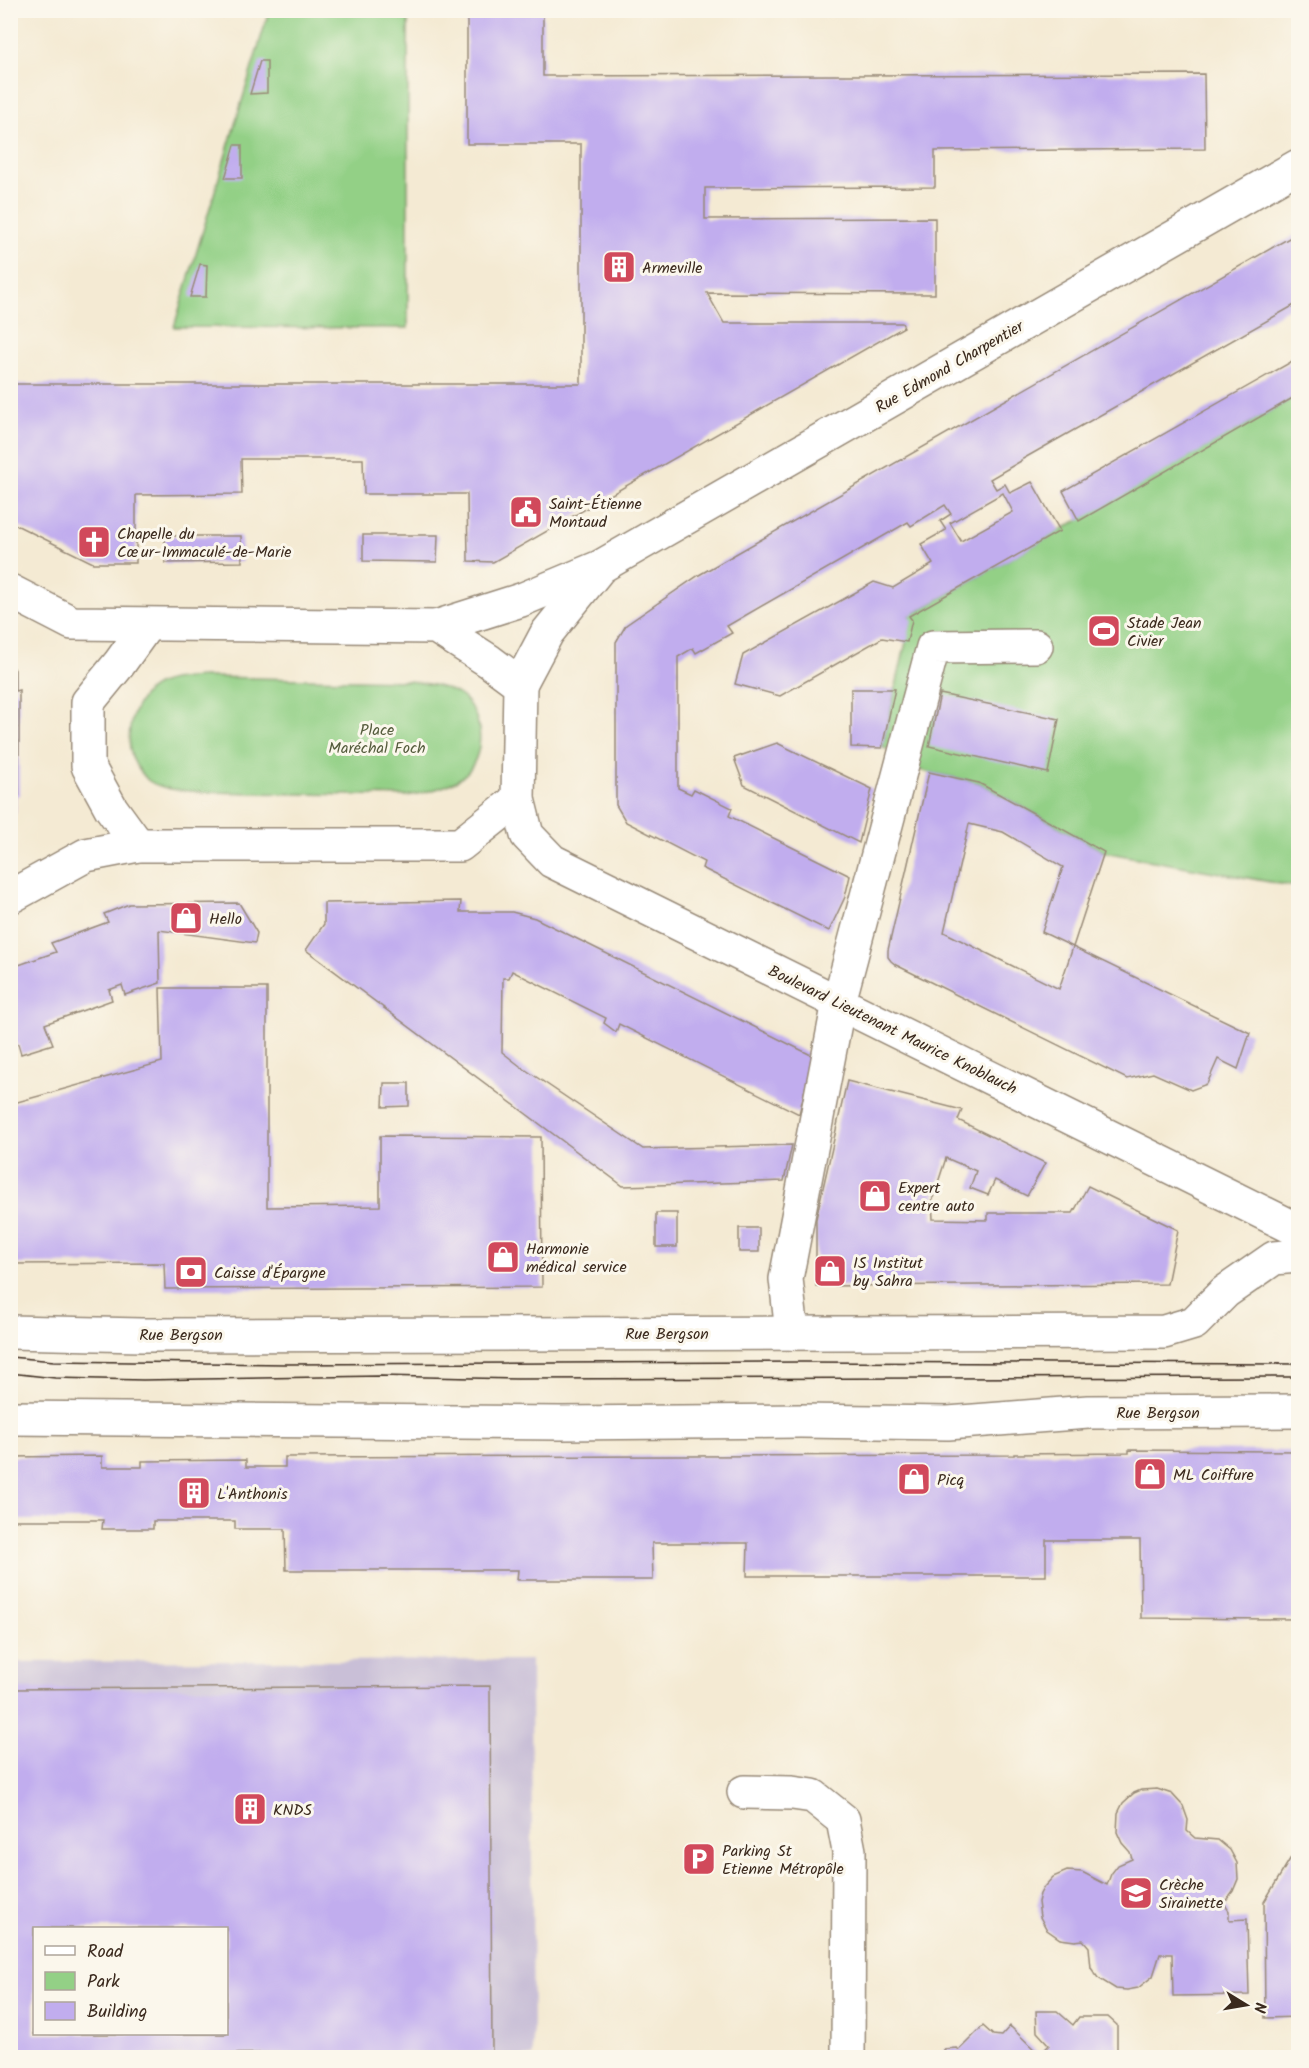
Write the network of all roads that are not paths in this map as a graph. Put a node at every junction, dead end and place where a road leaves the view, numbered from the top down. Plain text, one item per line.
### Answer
1 (1299, 166) edge
2 (600, 567) junction
3 (10, 591) edge
4 (147, 625) junction
5 (436, 627) junction
6 (1036, 646) dead end
7 (520, 684) junction
8 (518, 799) junction
9 (138, 845) junction
10 (10, 897) edge
11 (839, 1002) junction
12 (1299, 1230) edge
13 (1299, 1256) edge
14 (10, 1332) edge
15 (792, 1333) junction
16 (1299, 1411) edge
17 (10, 1418) edge
18 (744, 1792) dead end
19 (848, 2058) edge

1 - 2 street, Rue Edmond Charpentier
2 - 5 street, Rue Edmond Charpentier
2 - 7 street, Rue Edmond Charpentier
3 - 4 street
4 - 5 street
4 - 9 street
5 - 7 street
6 - 11 street
7 - 8 street
8 - 9 street
8 - 11 street, Boulevard Lieutenant Maurice Knoblauch
9 - 10 street
11 - 12 street, Boulevard Lieutenant Maurice Knoblauch
11 - 15 street
13 - 15 street, Rue Bergson
14 - 15 street, Rue Bergson
16 - 17 street, Rue Bergson
18 - 19 street

